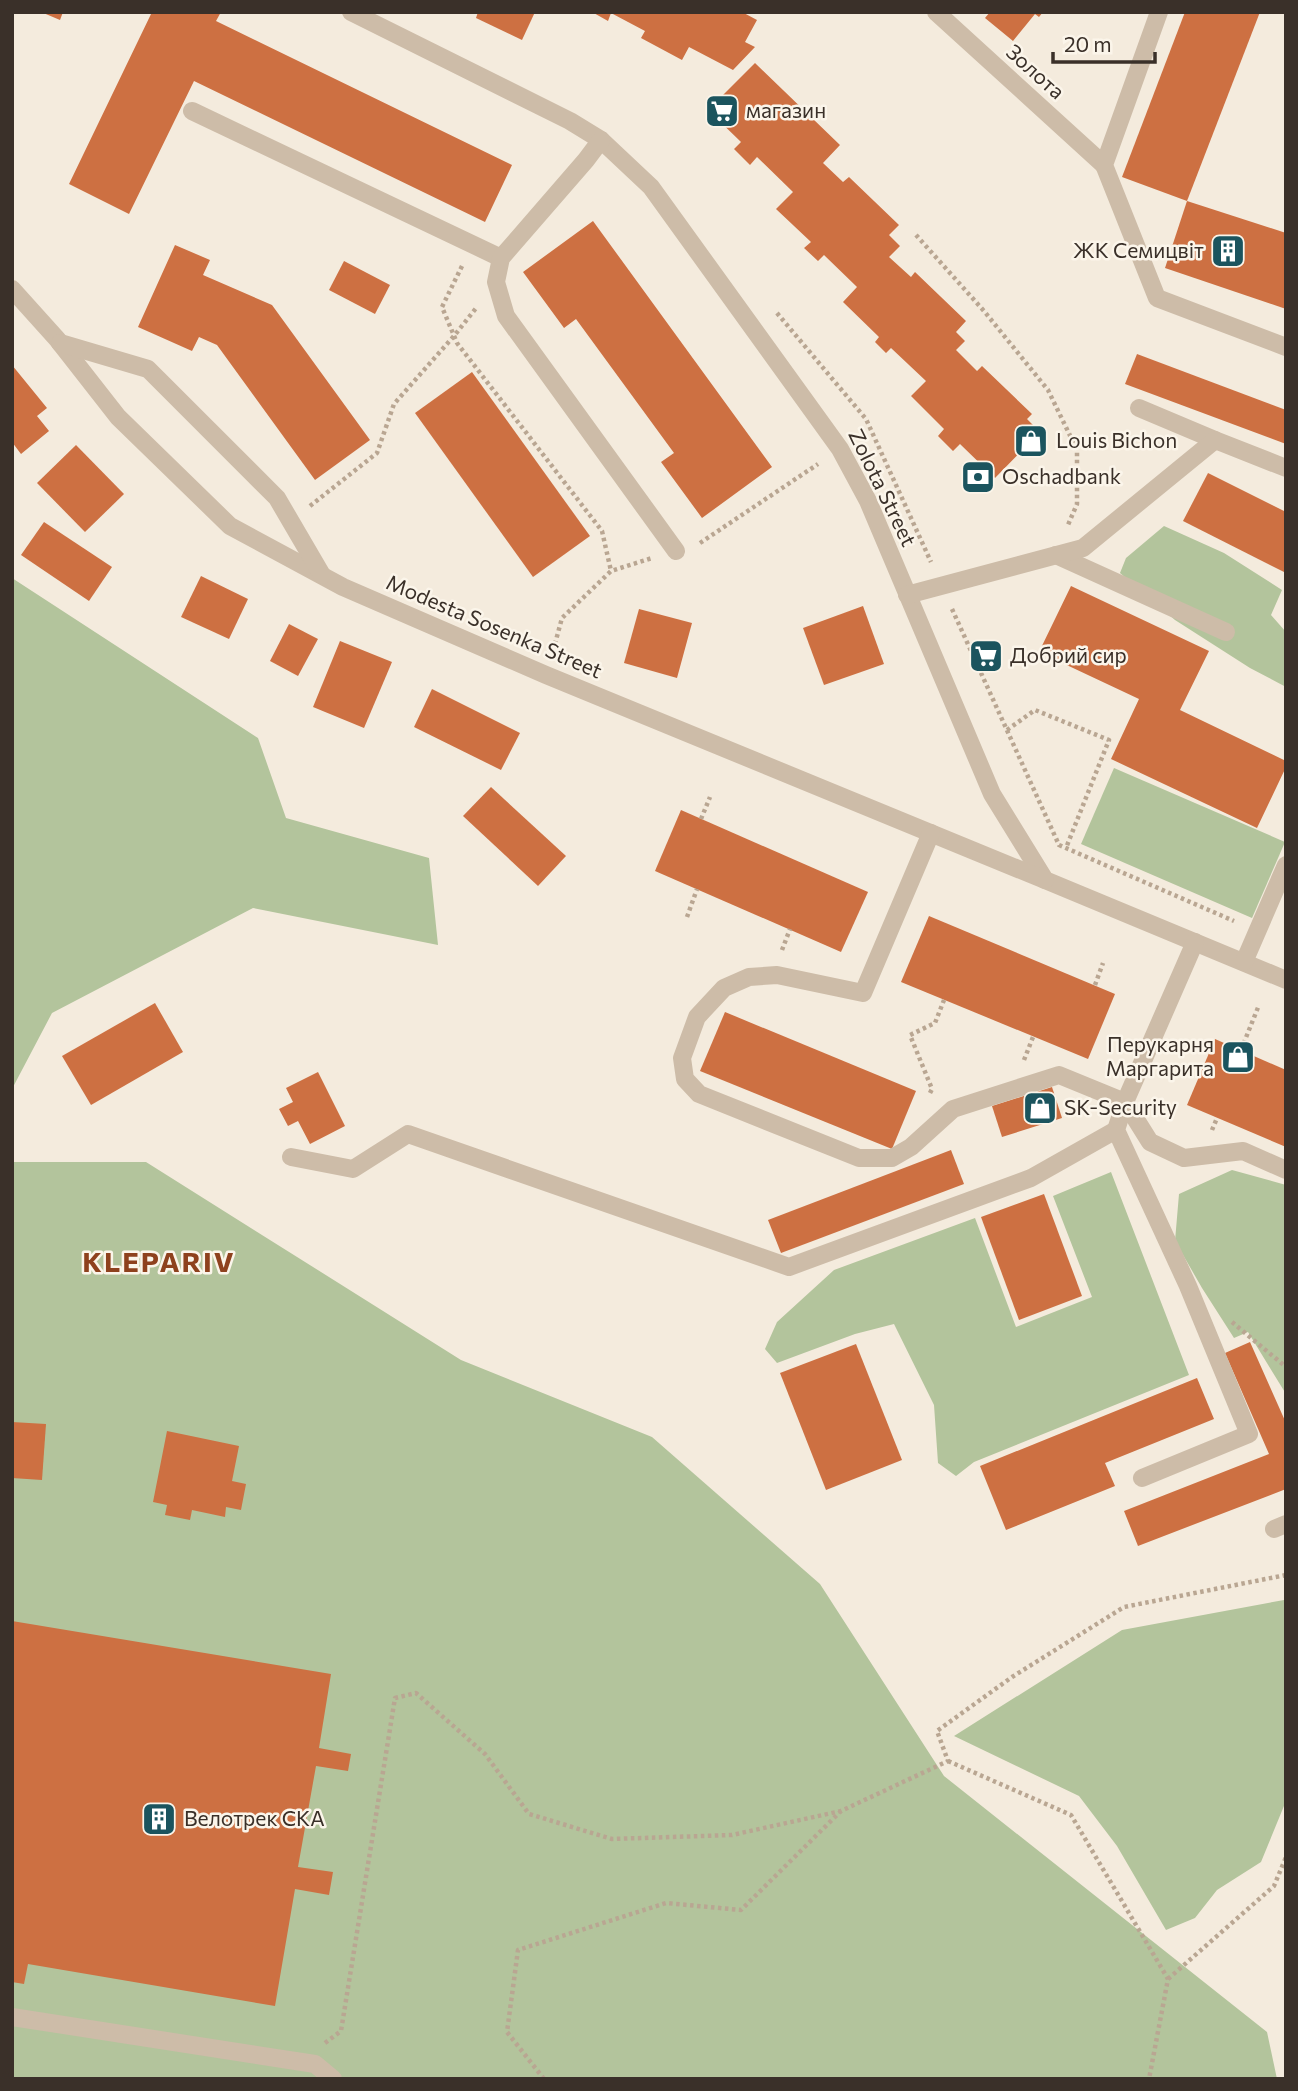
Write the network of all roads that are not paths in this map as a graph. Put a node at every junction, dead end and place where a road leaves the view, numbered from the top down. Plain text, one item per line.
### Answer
1 (351, 12) edge
2 (936, 12) edge
3 (1159, 12) edge
4 (192, 111) dead end
5 (601, 140) junction
6 (1104, 165) junction
7 (501, 258) junction
8 (12, 289) edge
9 (60, 343) junction
10 (1286, 348) edge
11 (1139, 408) dead end
12 (1215, 440) junction
13 (1286, 468) edge
14 (676, 551) dead end
15 (1056, 555) junction
16 (322, 575) junction
17 (907, 595) junction
18 (1226, 632) dead end
19 (931, 833) junction
20 (1286, 865) edge
21 (1045, 880) junction
22 (1282, 886) edge
23 (1195, 942) junction
24 (1244, 962) junction
25 (1286, 980) edge
26 (1125, 1102) junction
27 (1116, 1130) junction
28 (291, 1157) dead end
29 (1286, 1170) edge
30 (1142, 1478) dead end
31 (12, 2017) edge
32 (333, 2079) edge

1 - 5 street, Zolota Street
2 - 6 street, Золота
3 - 6 street
4 - 7 street
5 - 7 street
5 - 17 street, Zolota Street
6 - 10 street
7 - 14 street
8 - 9 street, Modesta Sosenka Street
9 - 16 street, Modesta Sosenka Street
9 - 16 street
11 - 12 street
12 - 13 street
12 - 15 street
15 - 17 street
15 - 18 street
16 - 19 street, Modesta Sosenka Street
17 - 21 street, Zolota Street
19 - 21 street, Modesta Sosenka Street
19 - 26 street
20 - 22 street
21 - 23 street
22 - 24 street
23 - 24 street
23 - 26 street
24 - 25 street
26 - 27 street
26 - 29 street
27 - 28 street
27 - 30 street
31 - 32 street

